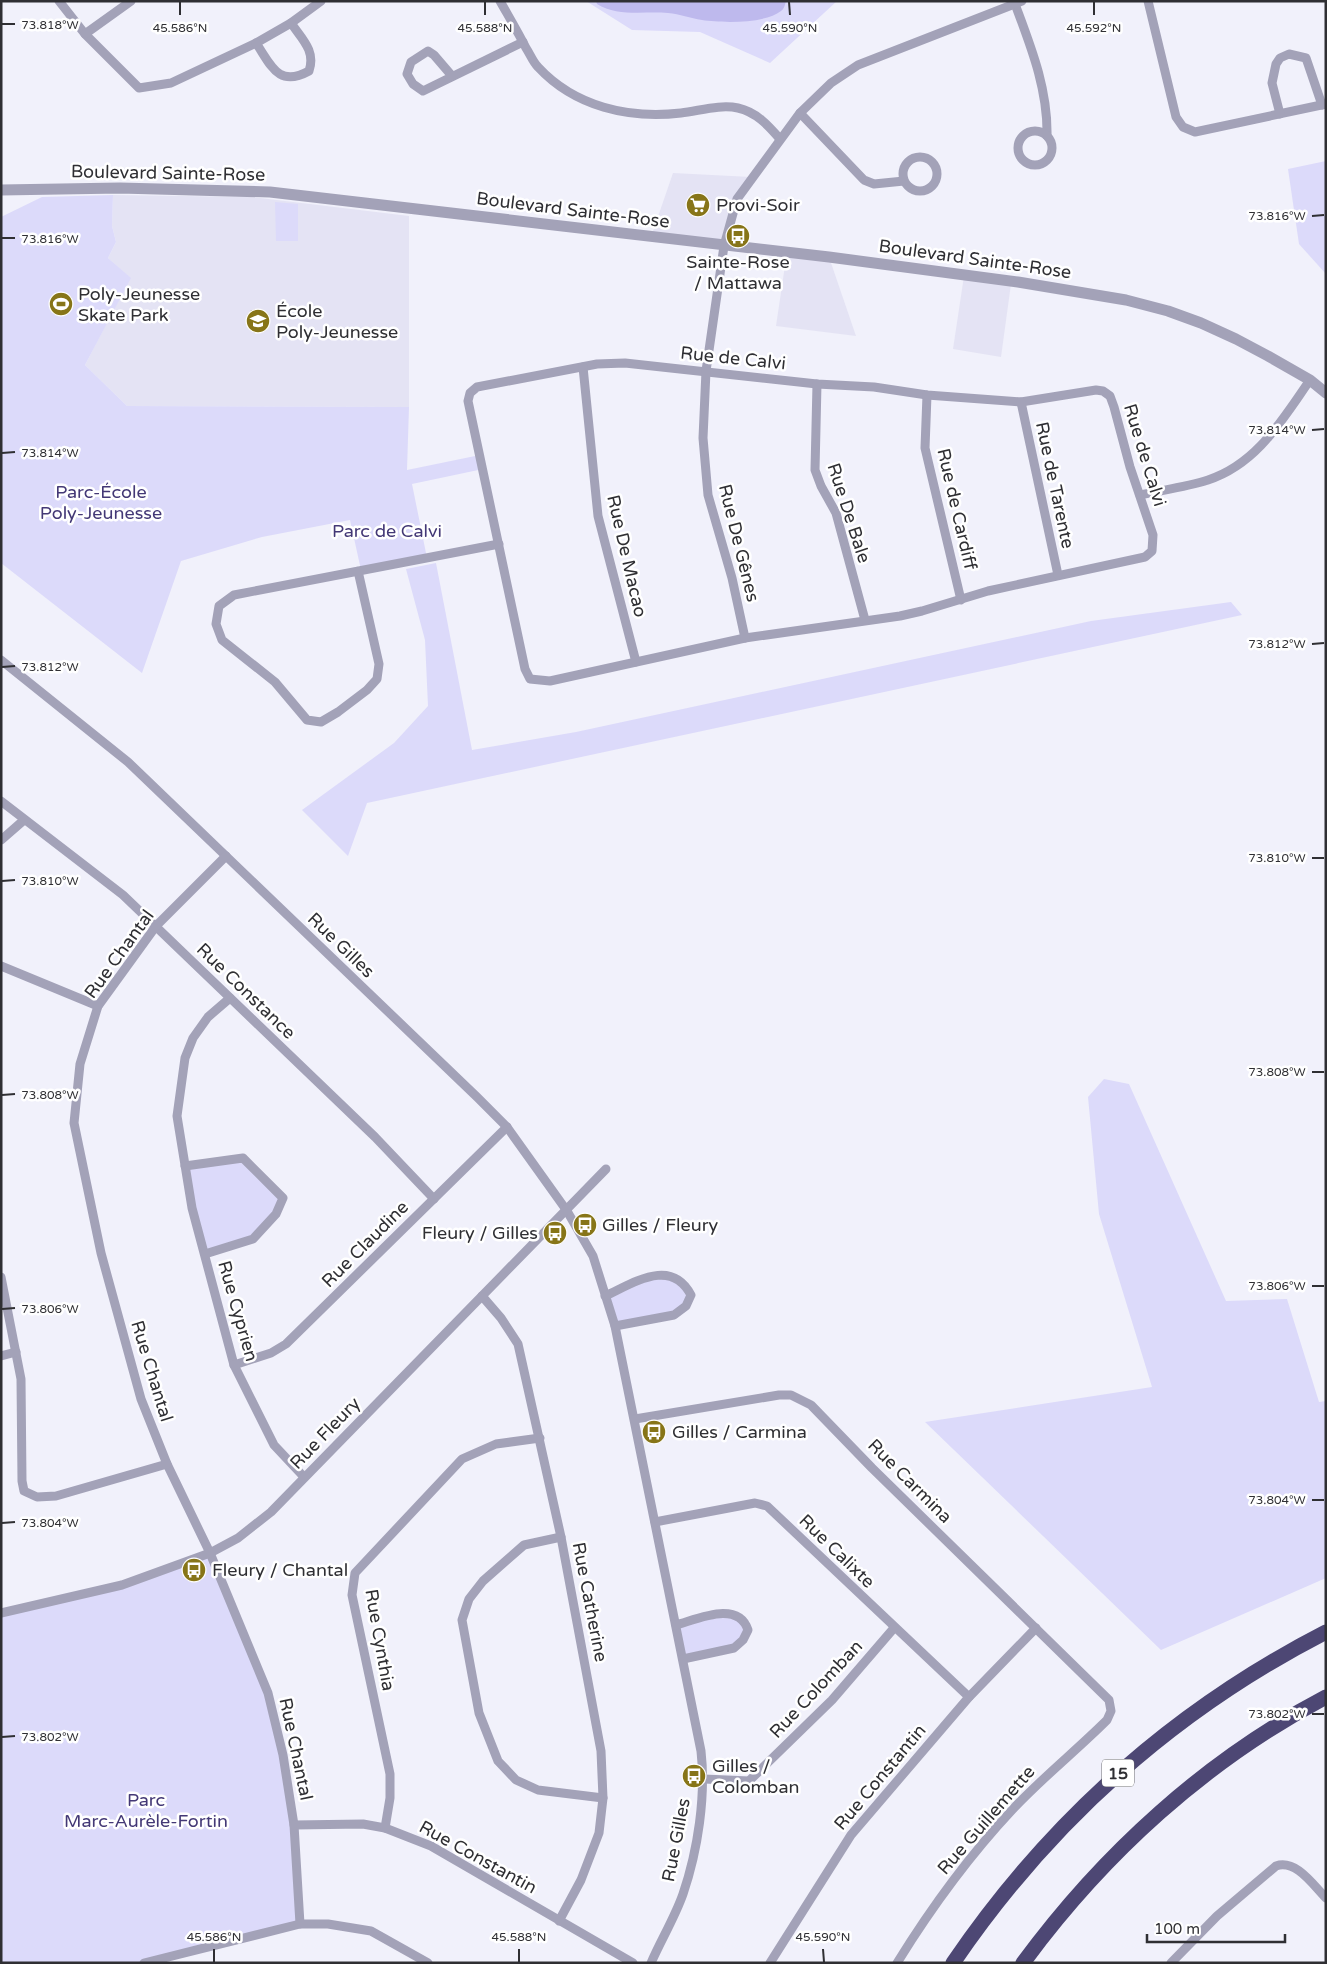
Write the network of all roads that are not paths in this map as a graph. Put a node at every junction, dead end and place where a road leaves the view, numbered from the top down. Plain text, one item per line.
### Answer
1 (59, 1) edge
2 (130, 1) edge
3 (321, 1) edge
4 (500, 1) edge
5 (1148, 1) edge
6 (1018, 2) edge
7 (291, 23) junction
8 (86, 34) junction
9 (523, 42) junction
10 (256, 43) junction
11 (452, 76) junction
12 (1324, 104) edge
13 (800, 113) junction
14 (1280, 114) junction
15 (1047, 136) dead end
16 (780, 138) junction
17 (904, 181) dead end
18 (1, 190) edge
19 (724, 246) junction
20 (582, 367) junction
21 (706, 371) junction
22 (1310, 380) junction
23 (817, 384) junction
24 (1326, 393) edge
25 (927, 395) junction
26 (1021, 402) junction
27 (1140, 495) junction
28 (499, 544) junction
29 (358, 571) junction
30 (1058, 575) junction
31 (961, 600) junction
32 (865, 620) junction
33 (745, 638) junction
34 (1, 660) edge
35 (636, 662) junction
36 (1, 801) edge
37 (24, 820) junction
38 (1, 840) edge
39 (226, 856) junction
40 (156, 926) junction
41 (1, 966) edge
42 (230, 998) junction
43 (98, 1006) junction
44 (507, 1127) junction
45 (185, 1166) junction
46 (606, 1170) dead end
47 (434, 1199) junction
48 (567, 1211) junction
49 (205, 1254) junction
50 (1, 1277) edge
51 (482, 1296) junction
52 (606, 1296) junction
53 (615, 1326) junction
54 (16, 1352) junction
55 (1, 1356) edge
56 (234, 1365) junction
57 (635, 1419) junction
58 (540, 1438) junction
59 (167, 1464) junction
60 (304, 1478) junction
61 (655, 1522) junction
62 (561, 1537) junction
63 (210, 1553) junction
64 (1, 1613) edge
65 (676, 1625) junction
66 (894, 1628) junction
67 (1036, 1628) junction
68 (1326, 1632) edge
69 (683, 1659) junction
70 (968, 1697) junction
71 (1326, 1697) edge
72 (1111, 1708) joint
73 (704, 1779) junction
74 (603, 1798) junction
75 (294, 1824) junction
76 (385, 1828) junction
77 (1326, 1898) edge
78 (559, 1921) junction
79 (300, 1924) junction
80 (144, 1963) edge
81 (428, 1963) edge
82 (633, 1963) edge
83 (650, 1963) edge
84 (770, 1963) edge
85 (896, 1963) edge
86 (953, 1963) edge
87 (1023, 1963) edge
88 (1171, 1963) edge

1 - 8 street
2 - 8 street
3 - 7 street
4 - 9 street
5 - 14 street
6 - 13 street, Rue De Gênes
6 - 15 street
7 - 10 street
7 - 10 street
8 - 10 street
9 - 11 street
9 - 16 street
11 - 11 street
12 - 14 street
12 - 14 street
13 - 16 street, Rue De Gênes
13 - 17 street
16 - 19 street, Rue De Gênes
18 - 19 street, Boulevard Sainte-Rose
19 - 21 street, Rue De Gênes
19 - 22 street, Boulevard Sainte-Rose
20 - 21 street, Rue de Calvi
20 - 28 street, Rue de Calvi
20 - 35 street, Rue De Macao
21 - 23 street, Rue de Calvi
21 - 33 street, Rue De Gênes
22 - 24 street, Boulevard Sainte-Rose
22 - 27 street
23 - 25 street, Rue de Calvi
23 - 32 street, Rue De Bale
25 - 26 street, Rue de Calvi
25 - 31 street, Rue de Cardiff
26 - 27 street, Rue de Calvi
26 - 30 street, Rue de Tarente
27 - 30 street, Rue de Calvi
28 - 29 street
28 - 35 street, Rue de Calvi
29 - 29 street
30 - 31 street, Rue de Calvi
31 - 32 street, Rue de Calvi
32 - 33 street, Rue de Calvi
33 - 35 street, Rue de Calvi
34 - 39 street, Rue Gilles
36 - 37 street, Rue Constance
37 - 38 street
37 - 40 street, Rue Constance
39 - 40 street, Rue Chantal
39 - 44 street, Rue Gilles
40 - 42 street, Rue Constance
40 - 43 street, Rue Chantal
41 - 43 street
42 - 45 street, Rue Cyprien
42 - 47 street, Rue Constance
43 - 59 street, Rue Chantal
44 - 47 street, Rue Claudine
44 - 48 street, Rue Gilles
45 - 49 street, Rue Cyprien
45 - 49 street, Rue Cyprien
46 - 48 street, Rue Fleury
47 - 56 street, Rue Claudine
48 - 51 street, Rue Fleury
48 - 52 street, Rue Gilles
49 - 56 street, Rue Cyprien
50 - 54 street
51 - 58 street, Rue Catherine
51 - 60 street, Rue Fleury
52 - 53 street, Rue Gilles
52 - 53 street
53 - 57 street, Rue Gilles
54 - 55 street
54 - 59 street
56 - 60 street, Rue Cyprien
57 - 61 street, Rue Gilles
57 - 67 street, Rue Carmina
58 - 62 street, Rue Catherine
58 - 76 street, Rue Cynthia
59 - 63 street, Rue Chantal
60 - 63 street, Rue Fleury
61 - 65 street, Rue Gilles
61 - 66 street, Rue Calixte
62 - 74 street, Rue Catherine
62 - 74 street
63 - 64 street, Rue Fleury
63 - 75 street, Rue Chantal
65 - 69 street, Rue Gilles
65 - 69 street
66 - 70 street, Rue Calixte
66 - 73 street, Rue Colomban
67 - 70 street, Rue Constantin
67 - 72 street, Rue Carmina
68 - 86 highway, 15
69 - 73 street, Rue Gilles
70 - 84 street, Rue Constantin
71 - 87 highway
72 - 85 street, Rue Guillemette
73 - 83 street, Rue Gilles
74 - 78 street, Rue Catherine
75 - 76 street, Rue Constantin
75 - 79 street, Rue Chantal
76 - 78 street, Rue Constantin
77 - 88 street
78 - 82 street, Rue Constantin
79 - 80 street
79 - 81 street

